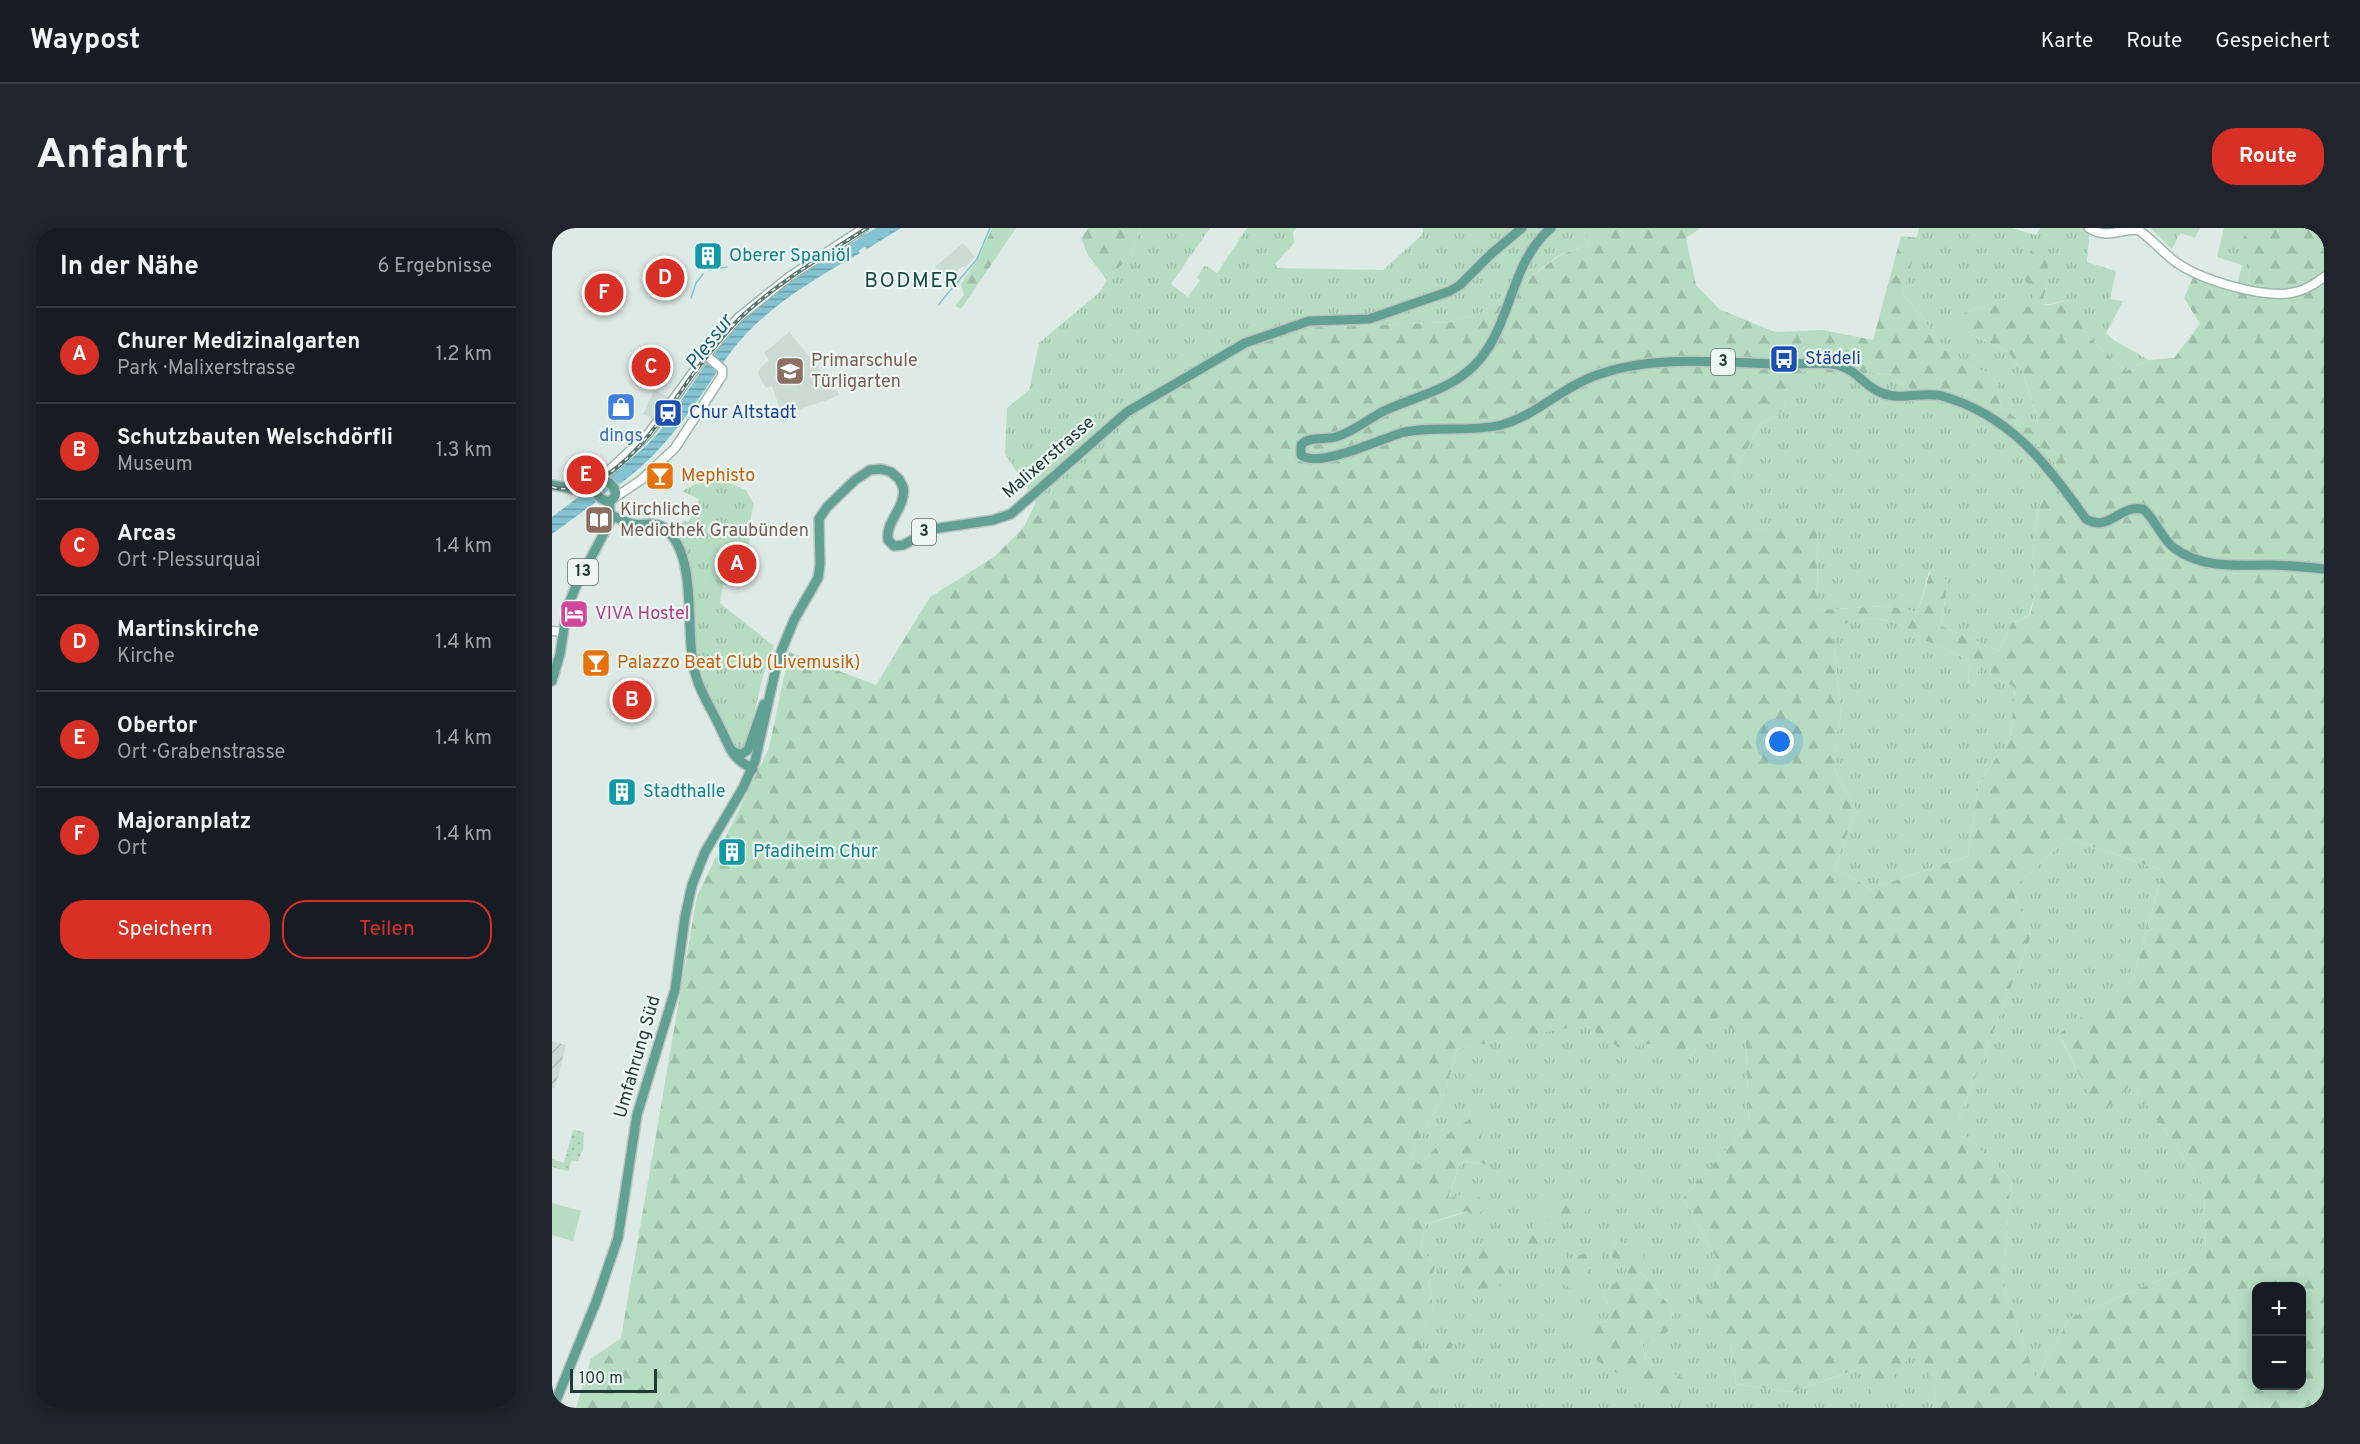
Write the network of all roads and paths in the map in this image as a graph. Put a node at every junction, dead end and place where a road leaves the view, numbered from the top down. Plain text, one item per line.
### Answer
1 (864, 228) edge
2 (1522, 228) edge
3 (1551, 228) edge
4 (2089, 228) edge
5 (2324, 277) edge
6 (708, 357) junction
7 (552, 485) edge
8 (597, 485) junction
9 (610, 497) junction
10 (611, 515) junction
11 (2324, 569) edge
12 (552, 631) edge
13 (563, 632) junction
14 (552, 681) edge
15 (769, 690) junction
16 (731, 750) junction
17 (753, 769) junction
18 (553, 1408) edge

1 - 6 main road
2 - 15 main road, Malixerstrasse / 3
3 - 11 main road, 3
4 - 5 main road
6 - 8 main road
6 - 9 main road
7 - 8 main road
8 - 9 main road
8 - 9 main road
9 - 10 main road
10 - 13 main road, 13
10 - 16 main road
12 - 13 main road
13 - 14 main road, 13
15 - 16 main road
15 - 17 main road, Malixerstrasse / 3
16 - 17 main road
17 - 18 main road, Umfahrung Süd

